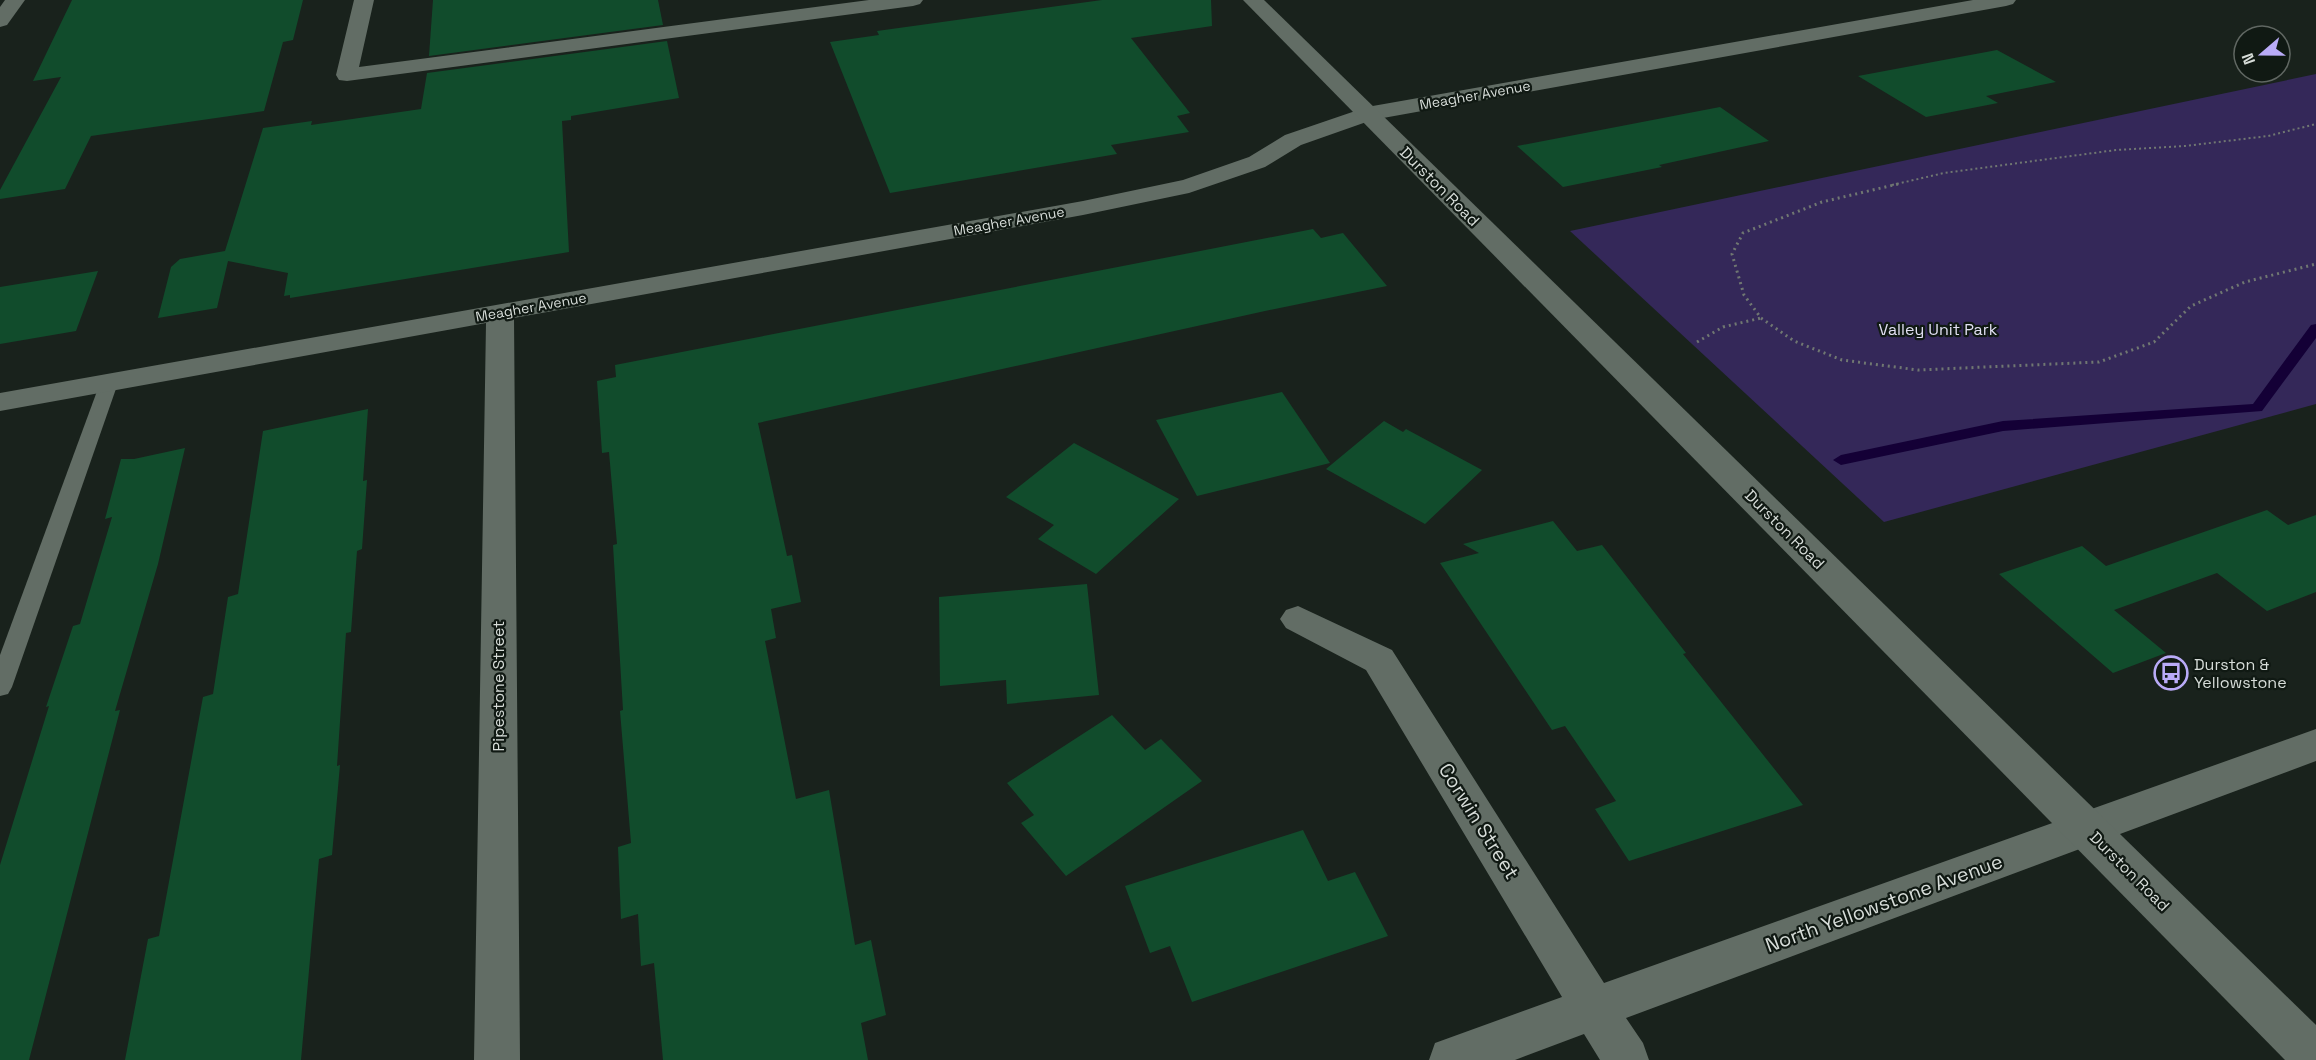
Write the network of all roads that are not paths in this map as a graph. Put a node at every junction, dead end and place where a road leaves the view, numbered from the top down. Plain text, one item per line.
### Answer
1 (15, 0) edge
2 (364, 0) edge
3 (913, 0) edge
4 (1253, 0) edge
5 (2006, 0) edge
6 (0, 21) edge
7 (1367, 114) junction
8 (500, 313) junction
9 (109, 382) junction
10 (0, 402) edge
11 (1298, 619) dead end
12 (0, 687) edge
13 (2316, 745) edge
14 (2088, 829) junction
15 (1594, 1009) junction
16 (2316, 1058) edge
17 (497, 1060) edge
18 (1452, 1060) edge
19 (1626, 1060) edge

1 - 6 street
2 - 3 street
4 - 7 street, Durston Road
5 - 7 street, Meagher Avenue
7 - 8 street, Meagher Avenue
7 - 14 street, Durston Road
8 - 9 street, Meagher Avenue
8 - 17 street, Pipestone Street
9 - 10 street, Meagher Avenue
9 - 12 lane
11 - 15 street, Corwin Street
13 - 14 street, North Yellowstone Avenue
14 - 15 street, North Yellowstone Avenue
14 - 16 street, Durston Road
15 - 18 street, North Yellowstone Avenue
15 - 19 street, Corwin Street

